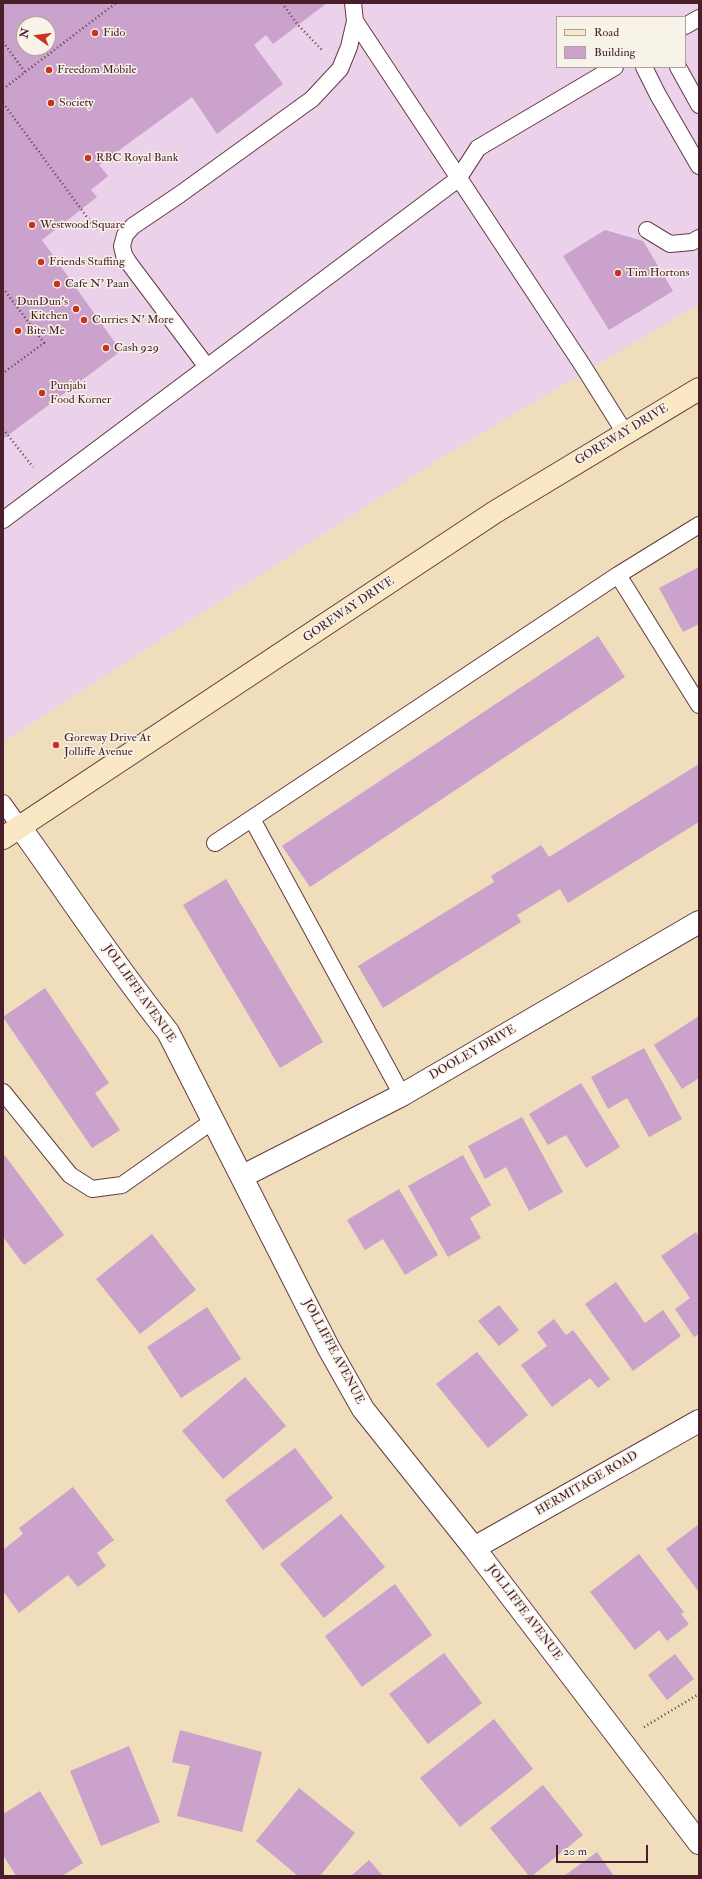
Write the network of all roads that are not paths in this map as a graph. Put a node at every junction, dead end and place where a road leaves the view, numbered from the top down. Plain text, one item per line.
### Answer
1 (353, 3) edge
2 (699, 18) edge
3 (355, 21) junction
4 (686, 25) edge
5 (613, 68) edge
6 (645, 68) edge
7 (679, 68) edge
8 (699, 105) edge
9 (699, 166) edge
10 (458, 179) junction
11 (647, 230) dead end
12 (699, 238) edge
13 (207, 367) junction
14 (699, 389) edge
15 (625, 433) junction
16 (3, 520) edge
17 (699, 525) edge
18 (618, 575) junction
19 (699, 704) edge
20 (3, 803) edge
21 (252, 820) junction
22 (12, 832) edge
23 (215, 843) dead end
24 (699, 922) edge
25 (3, 1092) edge
26 (402, 1095) junction
27 (214, 1120) junction
28 (243, 1176) junction
29 (699, 1421) edge
30 (474, 1548) junction
31 (699, 1843) edge

1 - 3 lane
2 - 4 lane
3 - 10 lane
3 - 13 lane
5 - 10 lane
6 - 9 lane
7 - 8 lane
10 - 13 lane
10 - 15 lane
11 - 12 lane
13 - 16 lane
14 - 15 main road, GOREWAY DRIVE
15 - 22 main road, GOREWAY DRIVE
17 - 18 lane
18 - 19 lane
18 - 21 lane
20 - 22 lane
21 - 23 lane
21 - 26 lane
22 - 27 street, JOLLIFFE AVENUE
24 - 26 street, DOOLEY DRIVE
25 - 27 lane
26 - 28 street, DOOLEY DRIVE
27 - 28 street, JOLLIFFE AVENUE
28 - 30 street, JOLLIFFE AVENUE
29 - 30 street, HERMITAGE ROAD
30 - 31 street, JOLLIFFE AVENUE

